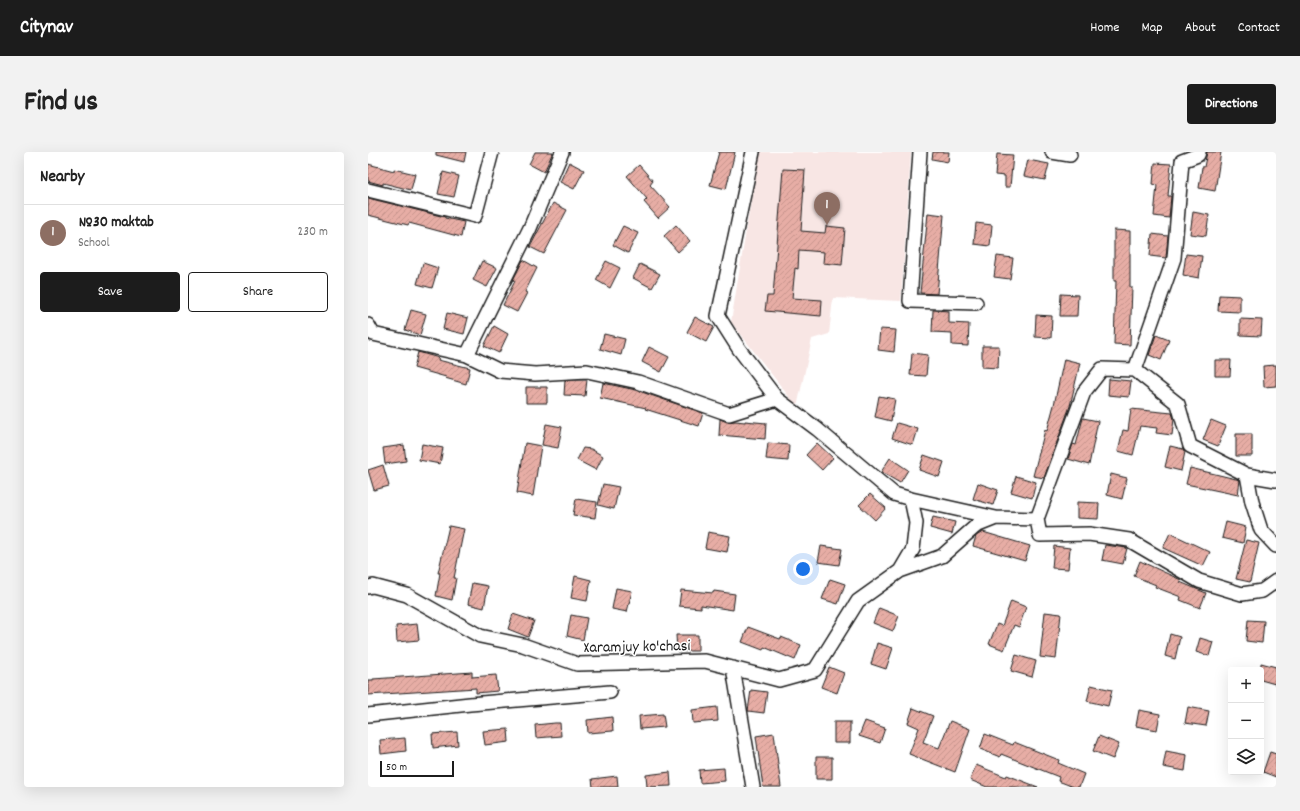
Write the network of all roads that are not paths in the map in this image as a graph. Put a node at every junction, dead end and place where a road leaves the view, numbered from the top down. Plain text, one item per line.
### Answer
1 (492, 152) edge
2 (562, 152) edge
3 (753, 152) edge
4 (920, 152) edge
5 (1052, 152) edge
6 (1199, 152) edge
7 (1070, 155) dead end
8 (368, 190) edge
9 (976, 303) dead end
10 (368, 325) edge
11 (467, 355) junction
12 (1135, 370) junction
13 (777, 399) junction
14 (1247, 475) junction
15 (1276, 480) edge
16 (912, 499) junction
17 (996, 518) junction
18 (1037, 519) junction
19 (1276, 546) edge
20 (900, 571) junction
21 (1276, 581) edge
22 (368, 587) edge
23 (733, 668) junction
24 (610, 692) dead end
25 (368, 715) edge
26 (753, 787) edge

1 - 8 street
2 - 11 street
3 - 13 street
4 - 9 street
5 - 7 street
6 - 12 street
10 - 11 street
11 - 13 street
12 - 14 street
12 - 18 street
13 - 16 street
14 - 15 street
14 - 19 street
16 - 17 street
16 - 20 street
17 - 18 street
17 - 20 street
18 - 21 street
20 - 23 street, Xaramjuy ko'chasi
22 - 23 street, Xaramjuy ko'chasi
23 - 26 street
24 - 25 street

